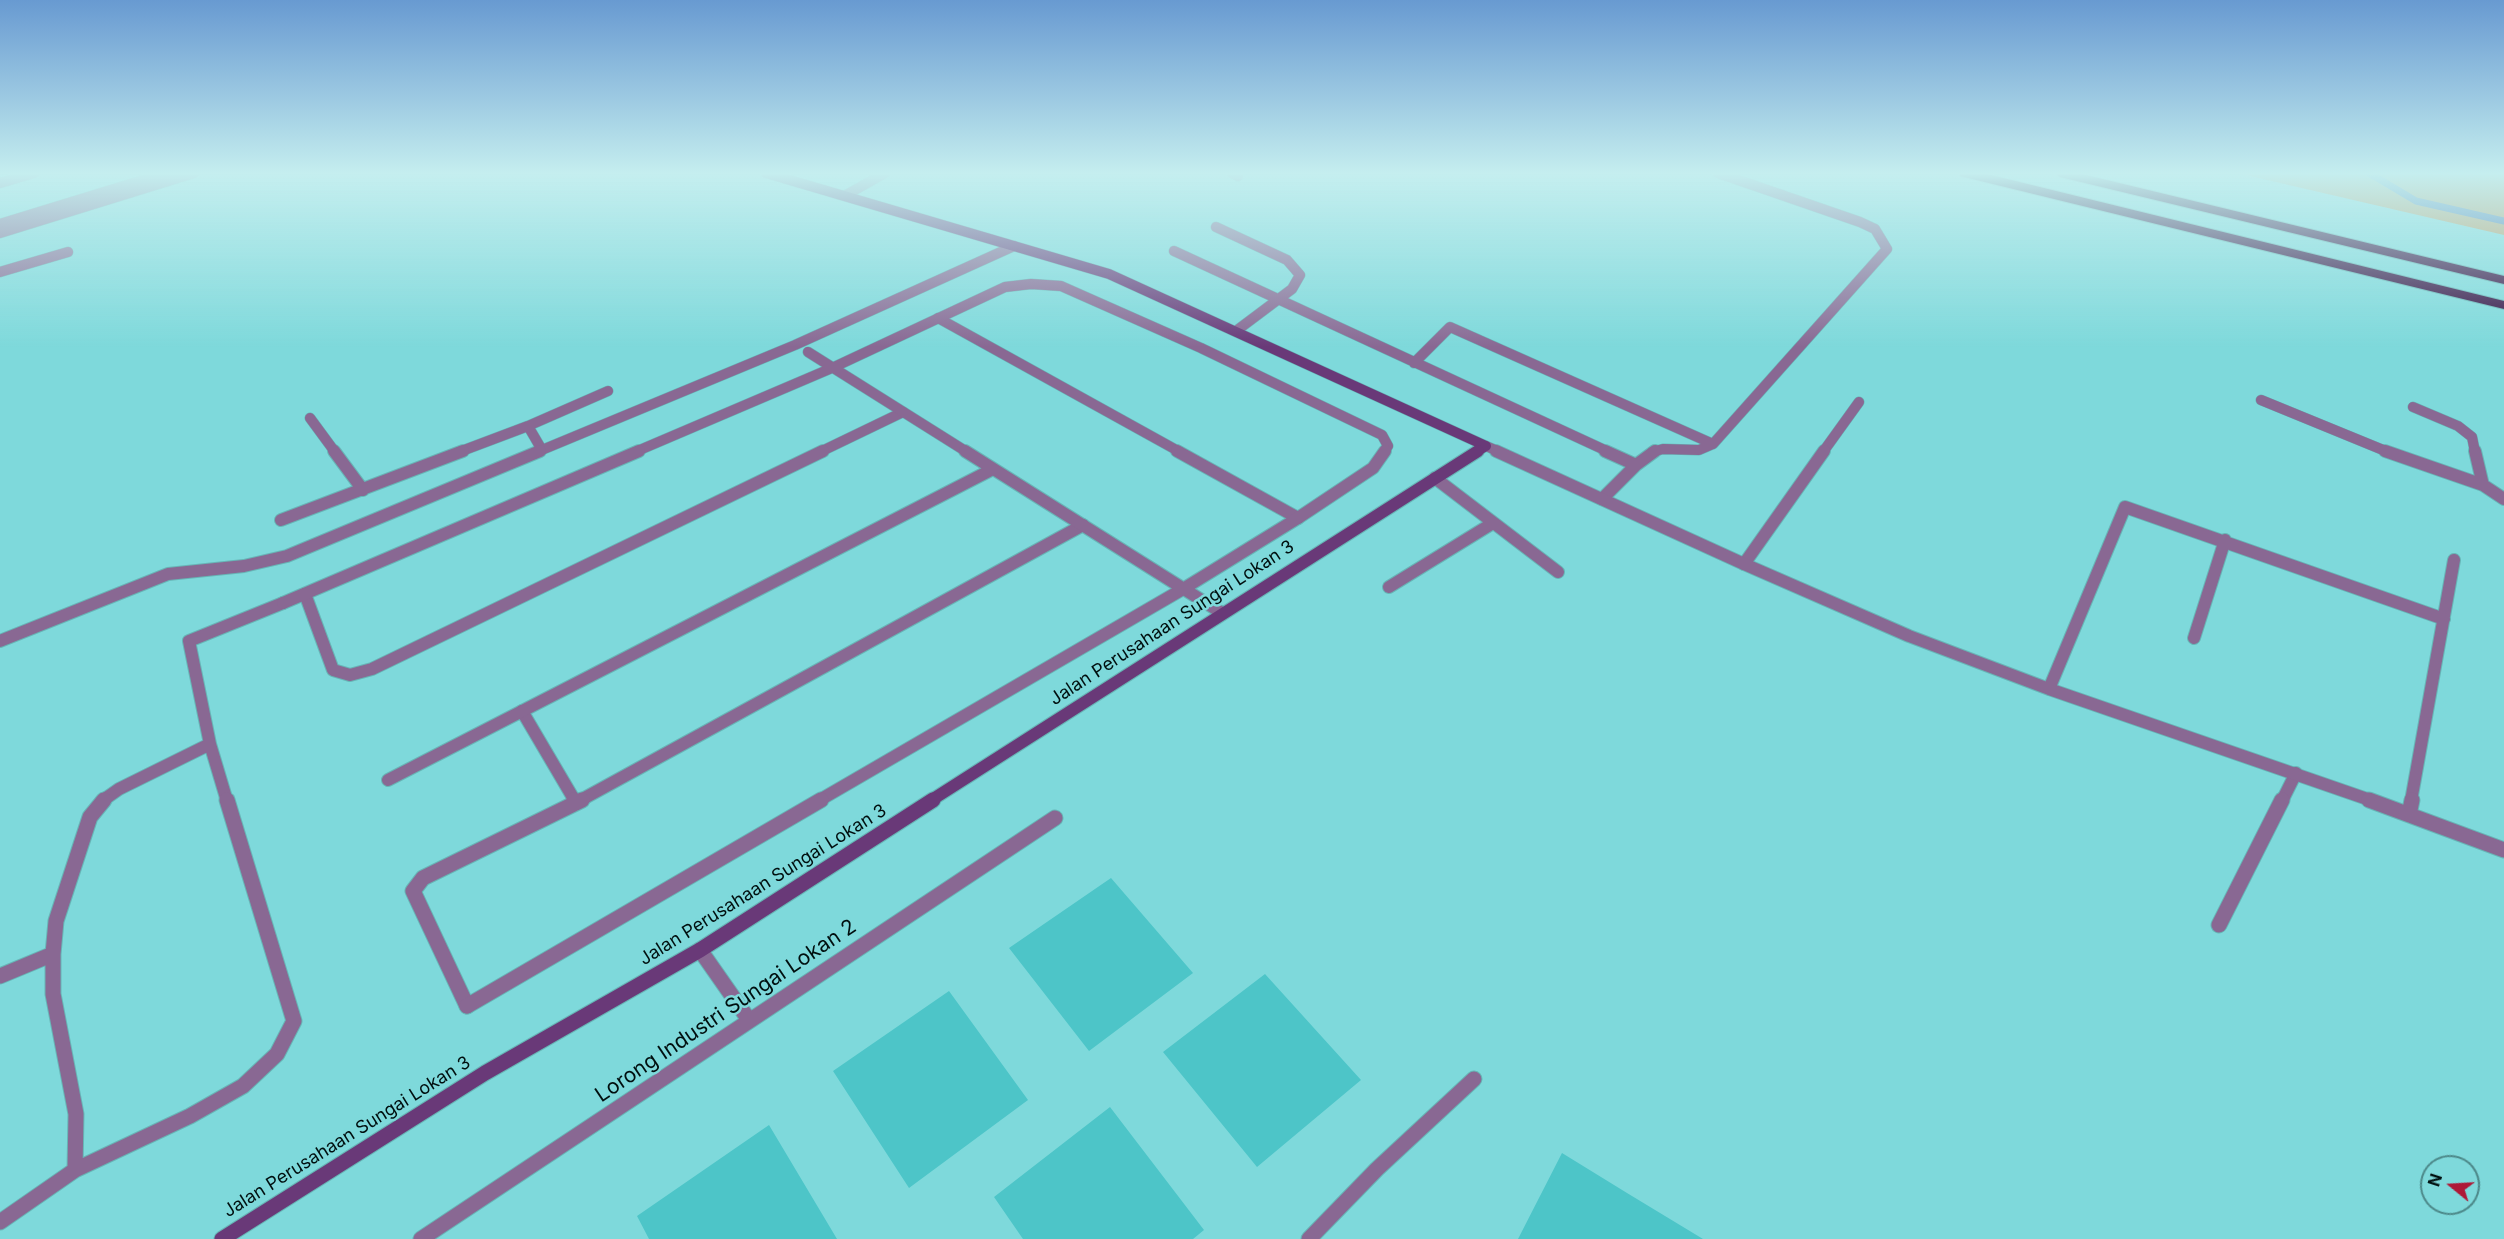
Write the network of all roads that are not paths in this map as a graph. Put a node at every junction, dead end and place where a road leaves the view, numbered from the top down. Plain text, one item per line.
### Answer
1 (964, 231) edge
2 (1224, 231) edge
3 (1876, 231) edge
4 (2203, 231) edge
5 (2300, 231) edge
6 (1014, 246) junction
7 (1174, 251) dead end
8 (68, 252) dead end
9 (0, 272) edge
10 (2504, 280) edge
11 (1279, 300) junction
12 (2504, 304) edge
13 (938, 318) junction
14 (1236, 331) junction
15 (795, 345) junction
16 (1414, 363) junction
17 (832, 368) junction
18 (608, 391) dead end
19 (2261, 400) dead end
20 (1859, 402) dead end
21 (2413, 407) dead end
22 (903, 412) junction
23 (310, 418) dead end
24 (528, 426) junction
25 (1713, 444) junction
26 (1486, 446) junction
27 (542, 450) junction
28 (1636, 465) junction
29 (993, 469) junction
30 (1435, 478) junction
31 (2483, 485) junction
32 (363, 490) junction
33 (2504, 499) edge
34 (1602, 500) junction
35 (1298, 518) junction
36 (281, 520) dead end
37 (1493, 523) junction
38 (1083, 525) junction
39 (2226, 540) junction
40 (2454, 560) dead end
41 (1744, 564) junction
42 (1558, 572) dead end
43 (1389, 587) dead end
44 (1183, 589) junction
45 (305, 594) junction
46 (1222, 613) junction
47 (2444, 619) junction
48 (2194, 638) dead end
49 (0, 640) edge
50 (2049, 689) junction
51 (522, 711) junction
52 (210, 744) junction
53 (2296, 773) junction
54 (388, 780) dead end
55 (576, 803) junction
56 (2409, 815) junction
57 (1055, 818) dead end
58 (2504, 850) edge
59 (2219, 925) dead end
60 (700, 950) junction
61 (53, 954) junction
62 (0, 976) edge
63 (749, 1020) junction
64 (1473, 1079) dead end
65 (75, 1170) junction
66 (0, 1222) edge
67 (222, 1239) edge
68 (421, 1239) edge
69 (1309, 1239) edge

1 - 6 main road
2 - 11 street
3 - 25 street
4 - 12 highway
5 - 10 highway
6 - 14 main road
6 - 15 street
7 - 11 street
8 - 9 street
11 - 14 street
11 - 16 street
13 - 17 street
13 - 35 street
13 - 35 street
14 - 26 main road
15 - 17 street
15 - 27 street
16 - 25 street
16 - 28 street
17 - 22 street
17 - 45 street
18 - 24 street
19 - 31 street
20 - 41 street
21 - 31 street
22 - 29 street
22 - 45 street
23 - 32 street
24 - 27 street
24 - 32 street
25 - 28 street
26 - 30 main road, Jalan Perusahaan Sungai Lokan 3
26 - 34 street
27 - 49 street
28 - 34 street
29 - 38 street
29 - 51 street
30 - 37 street
30 - 46 main road, Jalan Perusahaan Sungai Lokan 3
31 - 33 street
32 - 36 street
34 - 41 street
35 - 44 street
37 - 42 street
37 - 43 street
38 - 44 street
38 - 55 street
39 - 47 street
39 - 48 street
39 - 50 street
40 - 47 street
41 - 50 street
44 - 46 street
44 - 55 street
45 - 52 street
46 - 60 main road, Jalan Perusahaan Sungai Lokan 3
47 - 56 street
50 - 53 street
51 - 54 street
51 - 55 street
52 - 61 street
52 - 65 street
53 - 56 street
53 - 59 street
56 - 58 street
57 - 63 street, Lorong Industri Sungai Lokan 2
60 - 63 street
60 - 67 main road, Jalan Perusahaan Sungai Lokan 3
61 - 62 street
61 - 65 street
63 - 68 street, Lorong Industri Sungai Lokan 2
64 - 69 street
65 - 66 street

